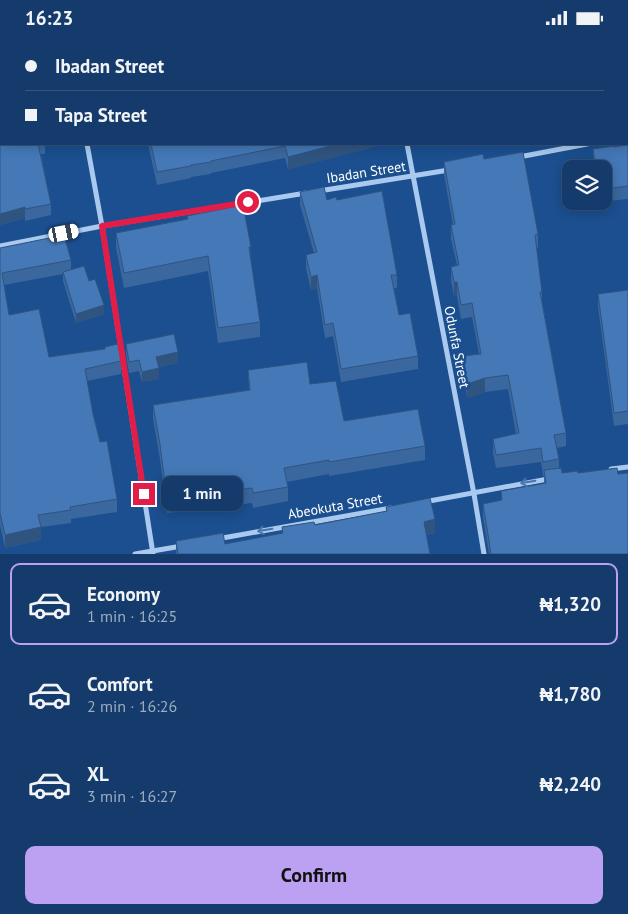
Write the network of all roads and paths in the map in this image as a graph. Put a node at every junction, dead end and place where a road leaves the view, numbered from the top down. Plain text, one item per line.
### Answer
1 (87, 145) edge
2 (406, 145) edge
3 (582, 145) edge
4 (512, 158) edge
5 (458, 168) edge
6 (412, 177) junction
7 (317, 191) edge
8 (308, 193) edge
9 (102, 226) junction
10 (0, 246) edge
11 (628, 467) edge
12 (609, 470) edge
13 (553, 479) edge
14 (474, 494) junction
15 (418, 503) edge
16 (400, 506) edge
17 (214, 540) edge
18 (188, 545) edge
19 (153, 553) edge
20 (135, 554) edge
21 (484, 554) edge

1 - 9 street
2 - 6 street, Odunfa Street
3 - 4 street
5 - 6 street, Ibadan Street
6 - 7 street, Ibadan Street
6 - 14 street, Odunfa Street
8 - 9 street
9 - 10 street
9 - 19 street
11 - 12 street
13 -> 14 street
14 - 15 street
14 - 21 street, Odunfa Street
16 -> 17 street, Abeokuta Street
18 - 19 street
19 - 20 street

